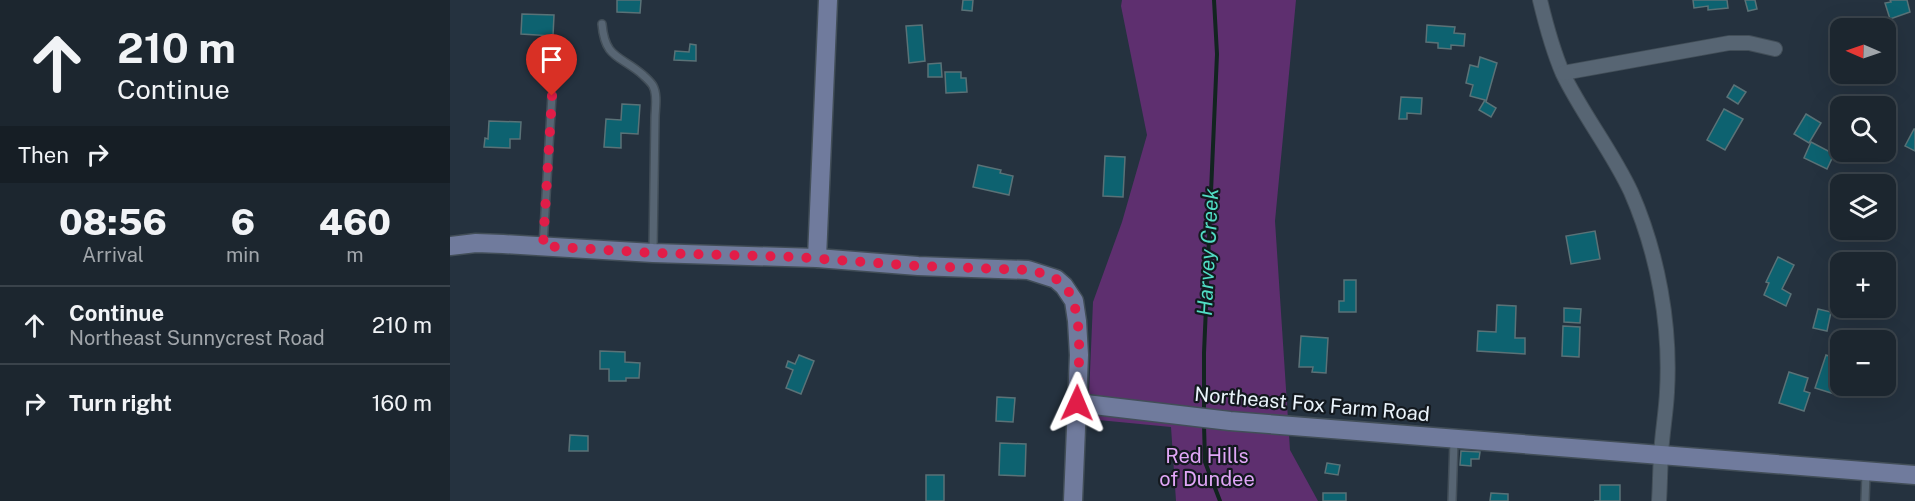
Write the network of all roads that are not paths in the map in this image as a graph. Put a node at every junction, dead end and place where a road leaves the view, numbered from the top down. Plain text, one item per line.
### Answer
1 (828, 0) edge
2 (1540, 0) edge
3 (602, 24) dead end
4 (1775, 49) dead end
5 (1563, 73) junction
6 (552, 96) dead end
7 (450, 246) edge
8 (543, 246) junction
9 (653, 253) junction
10 (817, 258) junction
11 (1077, 403) junction
12 (1454, 439) junction
13 (1661, 456) junction
14 (1866, 472) junction
15 (1915, 476) edge
16 (1073, 501) edge
17 (1452, 501) edge
18 (1659, 501) edge
19 (1864, 501) edge

1 - 10 street
2 - 5 street
3 - 9 lane
4 - 5 street
5 - 13 street
6 - 8 lane
7 - 8 street
8 - 9 street
9 - 10 street
10 - 11 street
11 - 12 street, Northeast Fox Farm Road
11 - 16 street
12 - 13 street, Northeast Fox Farm Road
12 - 17 lane
13 - 14 street, Northeast Fox Farm Road
13 - 18 street
14 - 15 street, Northeast Fox Farm Road
14 - 19 lane

